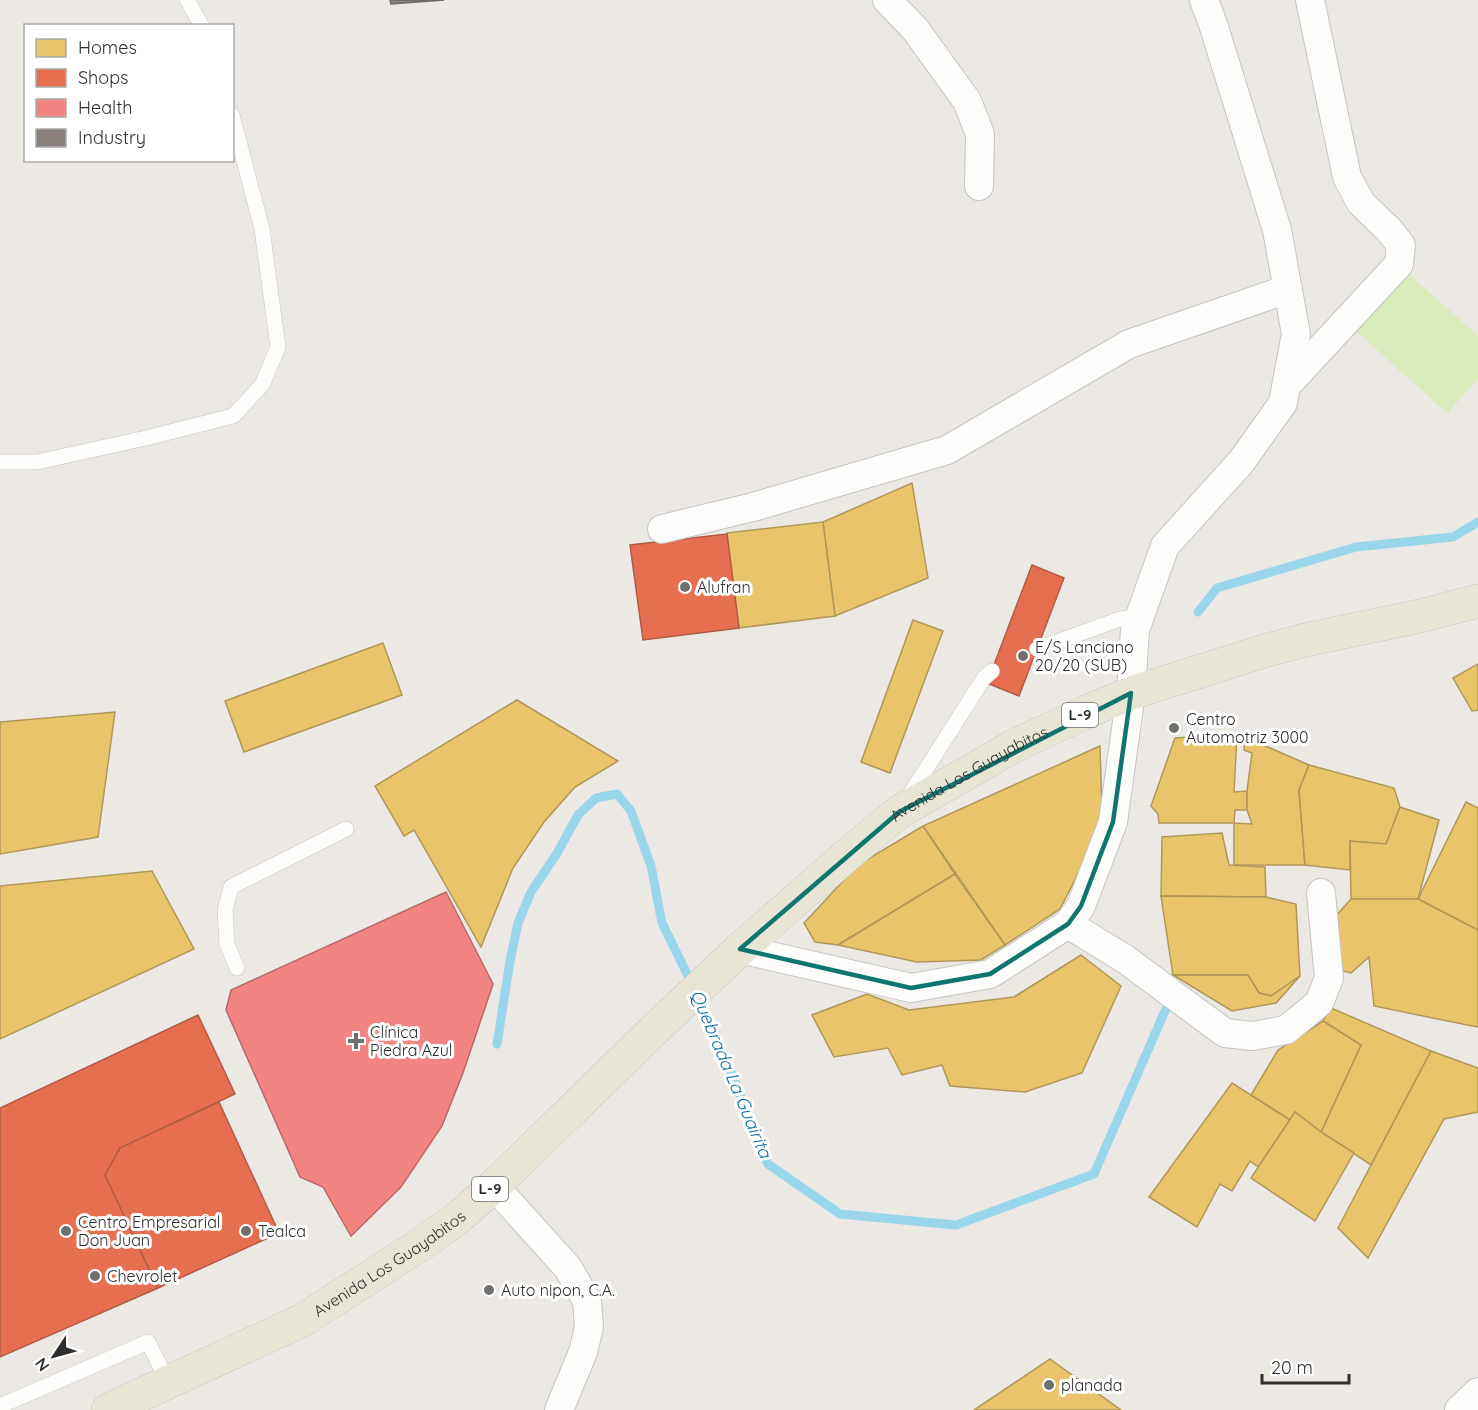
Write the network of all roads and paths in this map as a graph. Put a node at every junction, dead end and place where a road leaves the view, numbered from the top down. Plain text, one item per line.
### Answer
1 (187, 0) edge
2 (887, 0) edge
3 (1190, 0) edge
4 (1310, 0) edge
5 (1208, 12) edge
6 (201, 24) edge
7 (234, 123) edge
8 (979, 186) dead end
9 (1288, 289) junction
10 (1287, 385) junction
11 (0, 462) edge
12 (662, 529) dead end
13 (1478, 601) edge
14 (1140, 617) junction
15 (1037, 649) dead end
16 (992, 671) dead end
17 (1131, 693) junction
18 (899, 812) junction
19 (346, 829) dead end
20 (1321, 892) dead end
21 (1068, 924) junction
22 (740, 949) junction
23 (237, 968) dead end
24 (495, 1186) junction
25 (168, 1382) junction
26 (1478, 1392) edge
27 (0, 1406) edge
28 (108, 1410) edge
29 (559, 1410) edge
30 (1459, 1410) edge

1 - 6 lane
2 - 8 street
3 - 5 street
4 - 10 street
5 - 9 street
7 - 11 lane
9 - 10 street
9 - 12 street
10 - 14 street
13 - 17 main road, Avenida Los Guayabitos / L-9
14 - 15 lane
14 - 17 street
16 - 18 lane
17 - 18 main road, Avenida Los Guayabitos / L-9
17 - 21 street
18 - 22 main road, Avenida Los Guayabitos / L-9
19 - 23 lane
20 - 21 street
21 - 22 street
22 - 24 main road, Avenida Los Guayabitos / L-9
24 - 25 main road, Avenida Los Guayabitos / L-9
24 - 29 street
25 - 27 lane
25 - 28 main road, L-9
26 - 30 street

